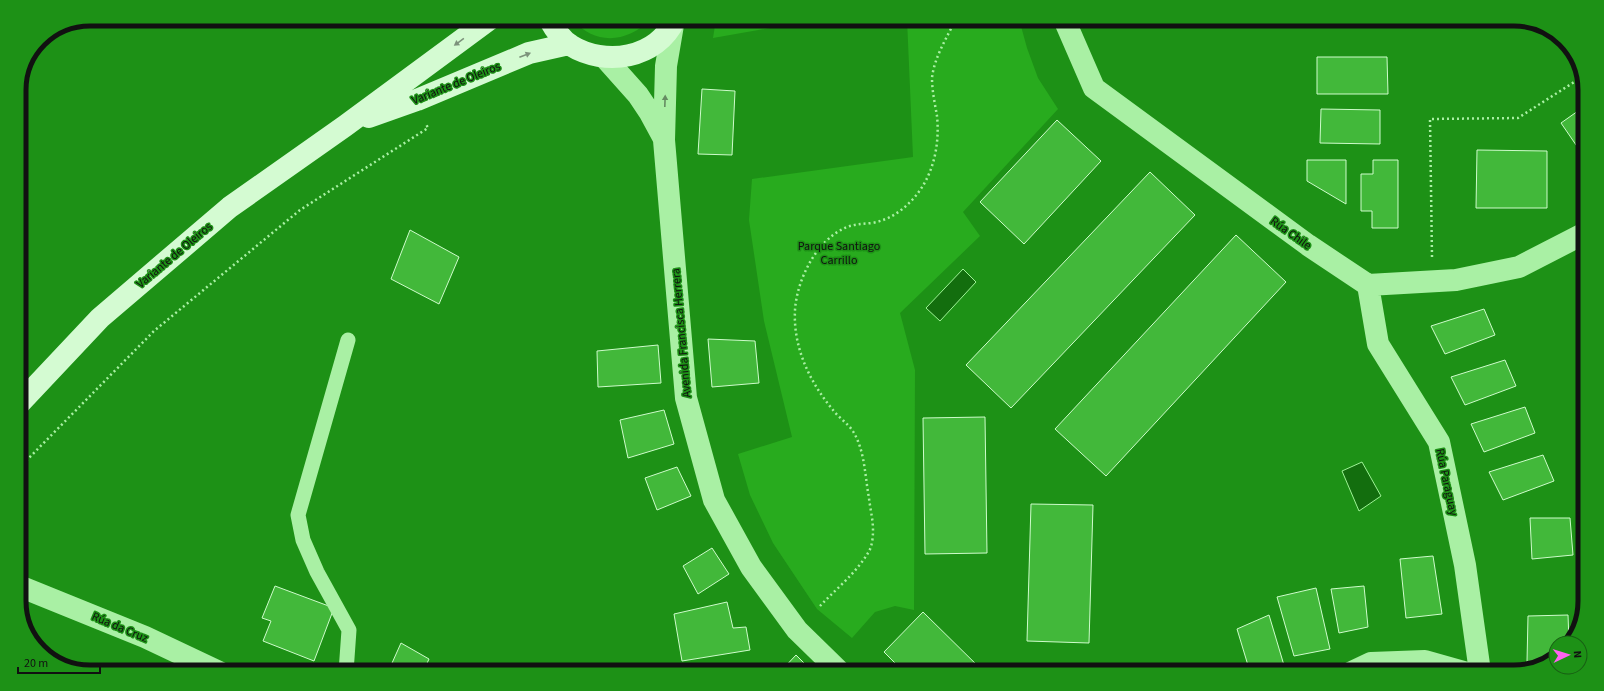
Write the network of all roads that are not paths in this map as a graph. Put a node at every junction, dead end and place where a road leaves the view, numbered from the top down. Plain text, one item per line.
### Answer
1 (481, 26) edge
2 (552, 26) edge
3 (671, 26) edge
4 (673, 26) edge
5 (1067, 26) edge
6 (569, 44) junction
7 (605, 58) junction
8 (345, 126) junction
9 (664, 140) junction
10 (1578, 237) edge
11 (1368, 285) junction
12 (348, 340) dead end
13 (26, 397) edge
14 (26, 589) edge
15 (205, 665) edge
16 (346, 665) edge
17 (833, 665) edge
18 (1367, 665) edge
19 (1439, 665) edge
20 (1479, 665) edge

1 -> 8 main road, Variante de Oleiros
2 - 6 main road
3 - 7 main road
9 -> 4 street, Avenida Francisca Herrera
5 - 11 street, Rúa Chile
6 - 7 main road
8 -> 6 main road, Variante de Oleiros
7 - 9 street, Avenida Francisca Herrera
8 - 13 main road, Variante de Oleiros
9 - 17 street, Avenida Francisca Herrera
10 - 11 street
11 - 20 street, Rúa Paraguay
12 - 16 lane
14 - 15 street, Rúa da Cruz
18 - 19 street

